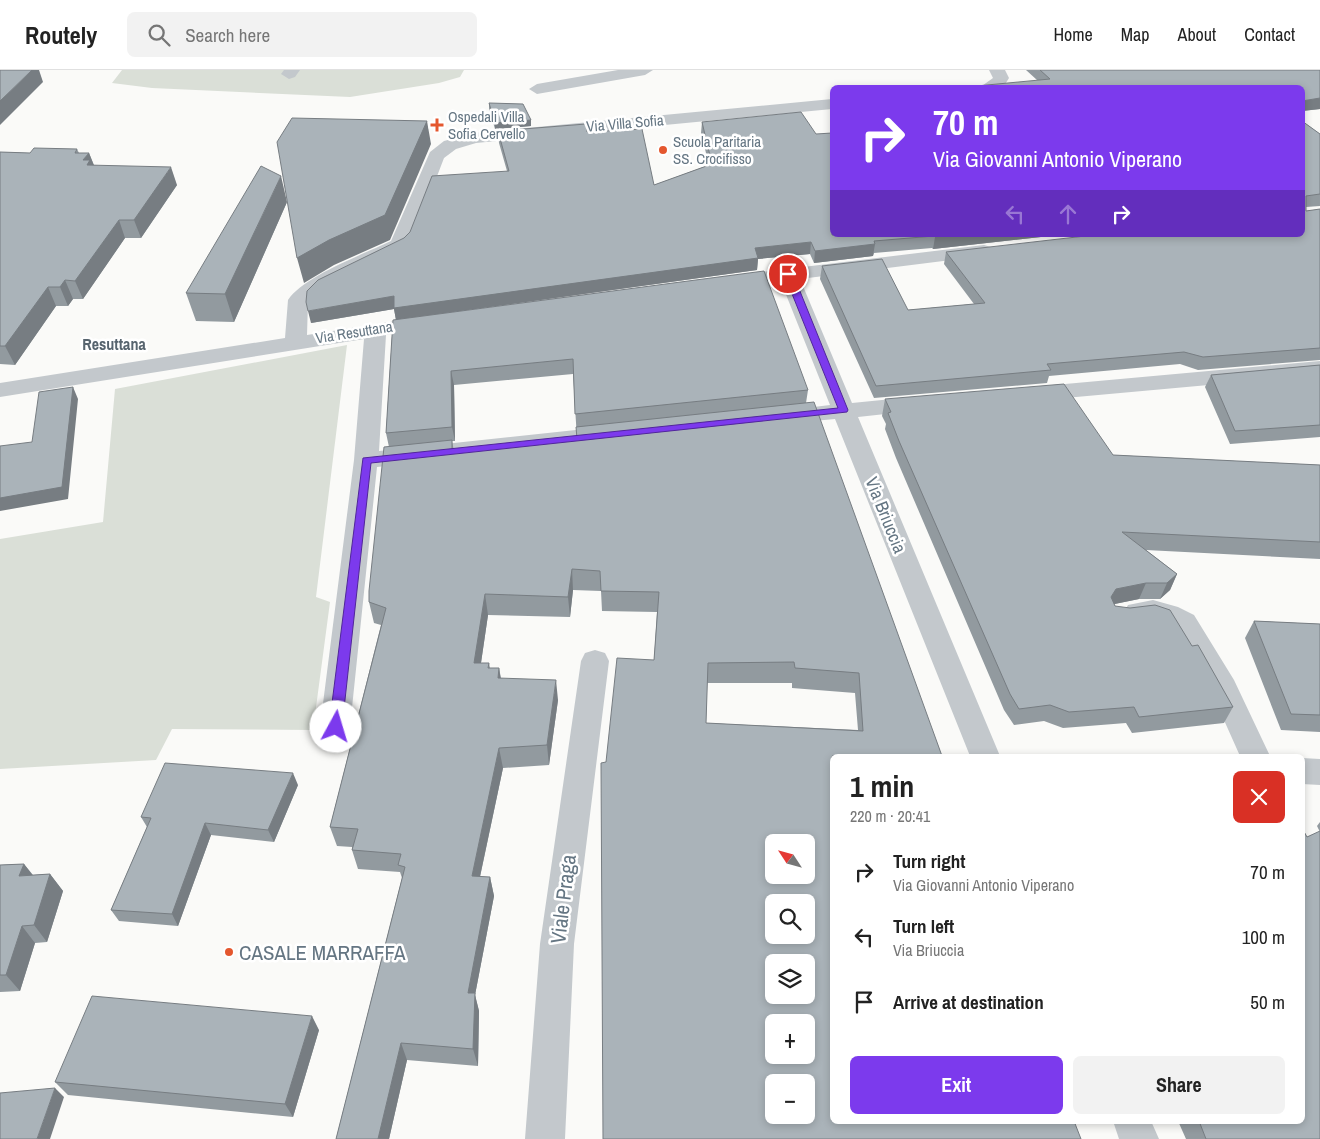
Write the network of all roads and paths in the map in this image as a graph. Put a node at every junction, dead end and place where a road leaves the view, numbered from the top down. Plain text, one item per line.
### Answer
1 (645, 70) edge
2 (997, 70) edge
3 (994, 85) edge
4 (537, 89) dead end
5 (830, 104) edge
6 (1008, 249) edge
7 (788, 274) junction
8 (710, 284) edge
9 (447, 319) edge
10 (376, 329) junction
11 (296, 341) junction
12 (1320, 368) edge
13 (0, 390) edge
14 (1006, 396) edge
15 (948, 401) edge
16 (844, 410) junction
17 (757, 419) edge
18 (630, 432) edge
19 (366, 460) junction
20 (1120, 614) edge
21 (595, 661) dead end
22 (336, 727) dead end
23 (984, 754) edge
24 (1254, 754) edge
25 (1305, 771) edge
26 (1320, 772) edge
27 (1133, 1124) edge
28 (545, 1139) edge
29 (1139, 1139) edge

1 - 4 street
2 - 3 street
5 - 11 street, Via Villa Sofia
6 - 7 street
7 - 8 street
7 - 16 street, Via Briuccia
9 - 10 street, Via Resuttana
10 - 11 street, Via Resuttana
10 - 19 street
11 - 13 street, Via Resuttana
12 - 14 street
15 - 16 street
16 - 17 street
16 - 23 street, Via Briuccia
18 - 19 street
19 - 22 street
20 - 24 street
21 - 28 street, Viale Praga
25 - 26 street
27 - 29 street

